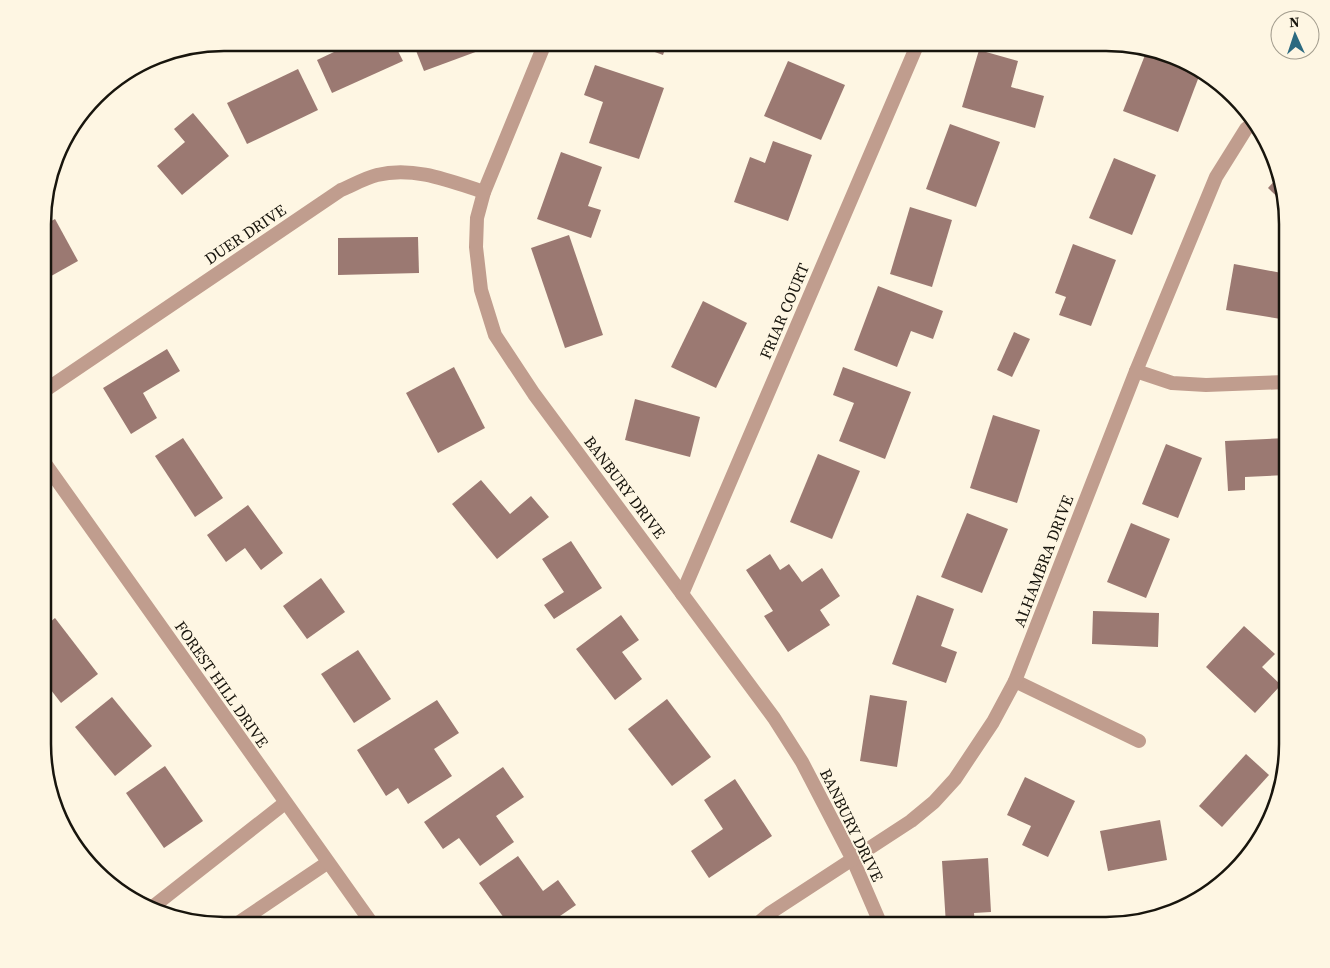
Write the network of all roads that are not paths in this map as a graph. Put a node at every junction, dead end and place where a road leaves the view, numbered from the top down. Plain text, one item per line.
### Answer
1 (541, 52) edge
2 (914, 52) edge
3 (1249, 127) edge
4 (484, 192) junction
5 (1136, 371) junction
6 (1278, 382) edge
7 (51, 386) edge
8 (51, 473) edge
9 (682, 594) junction
10 (1015, 681) junction
11 (1139, 741) dead end
12 (285, 804) junction
13 (853, 860) junction
14 (327, 863) junction
15 (157, 904) edge
16 (248, 916) edge
17 (366, 916) edge
18 (766, 917) edge
19 (877, 917) edge

1 - 4 street, BANBURY DRIVE
2 - 9 street, FRIAR COURT
3 - 5 street, ALHAMBRA DRIVE
4 - 7 street, DUER DRIVE
4 - 9 street, BANBURY DRIVE
5 - 6 street
5 - 10 street, ALHAMBRA DRIVE
8 - 12 street, FOREST HILL DRIVE
9 - 13 street, BANBURY DRIVE
10 - 11 street
10 - 13 street, ALHAMBRA DRIVE
12 - 14 street, FOREST HILL DRIVE
12 - 15 street
13 - 18 street, ALHAMBRA DRIVE
13 - 19 street, BANBURY DRIVE
14 - 16 street
14 - 17 street, FOREST HILL DRIVE

